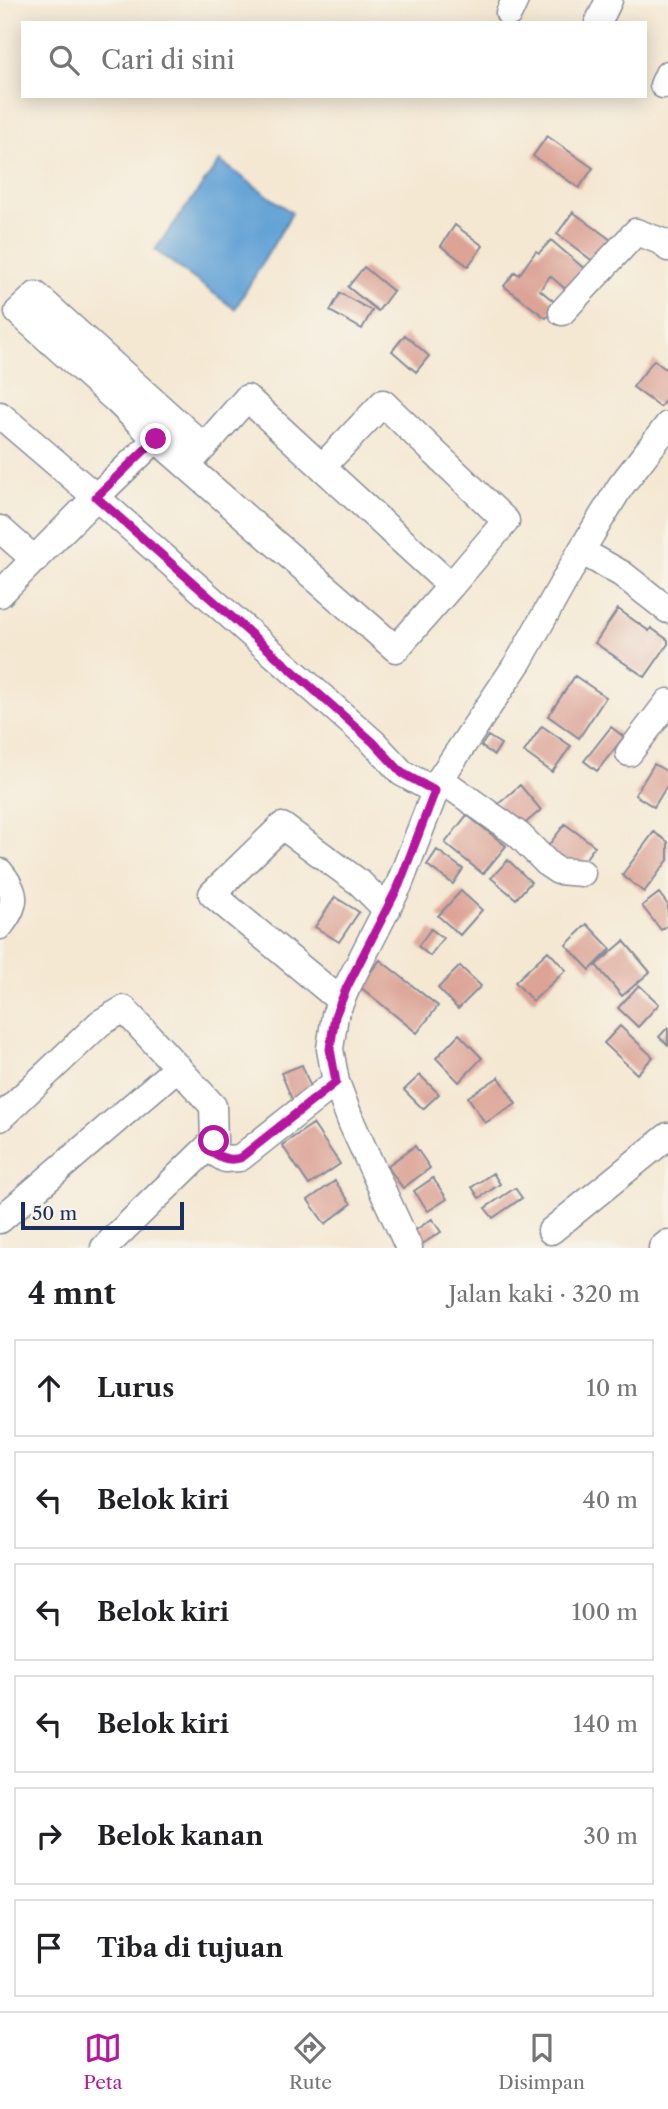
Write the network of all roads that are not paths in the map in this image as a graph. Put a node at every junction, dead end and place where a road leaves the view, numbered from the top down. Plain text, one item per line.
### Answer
1 (609, 0) edge
2 (599, 21) edge
3 (668, 248) edge
4 (562, 312) dead end
5 (0, 415) edge
6 (668, 425) edge
7 (156, 439) junction
8 (196, 456) junction
9 (322, 467) junction
10 (96, 497) junction
11 (0, 529) edge
12 (581, 551) junction
13 (35, 560) junction
14 (451, 586) junction
15 (0, 594) edge
16 (668, 611) edge
17 (668, 702) edge
18 (629, 753) dead end
19 (438, 785) junction
20 (0, 872) edge
21 (582, 873) dead end
22 (387, 910) junction
23 (0, 926) edge
24 (341, 1002) junction
25 (178, 1067) junction
26 (336, 1082) junction
27 (0, 1118) edge
28 (668, 1136) edge
29 (207, 1148) junction
30 (0, 1220) edge
31 (551, 1231) dead end
32 (668, 1243) edge
33 (104, 1248) edge
34 (409, 1248) edge
35 (662, 1248) edge

1 - 2 street
3 - 4 street
5 - 10 street
6 - 12 street
7 - 8 street
7 - 8 street
7 - 10 street
8 - 9 street
8 - 14 street
9 - 14 street
9 - 14 street
10 - 13 street
10 - 19 street
11 - 13 street
12 - 16 street
12 - 19 street
13 - 15 street
17 - 18 street
19 - 21 street
19 - 22 street
20 - 23 street
22 - 24 street
22 - 24 street
24 - 26 street
25 - 27 street
25 - 29 street
25 - 30 street
26 - 29 street
26 - 34 street
28 - 31 street
29 - 33 street
32 - 35 street

